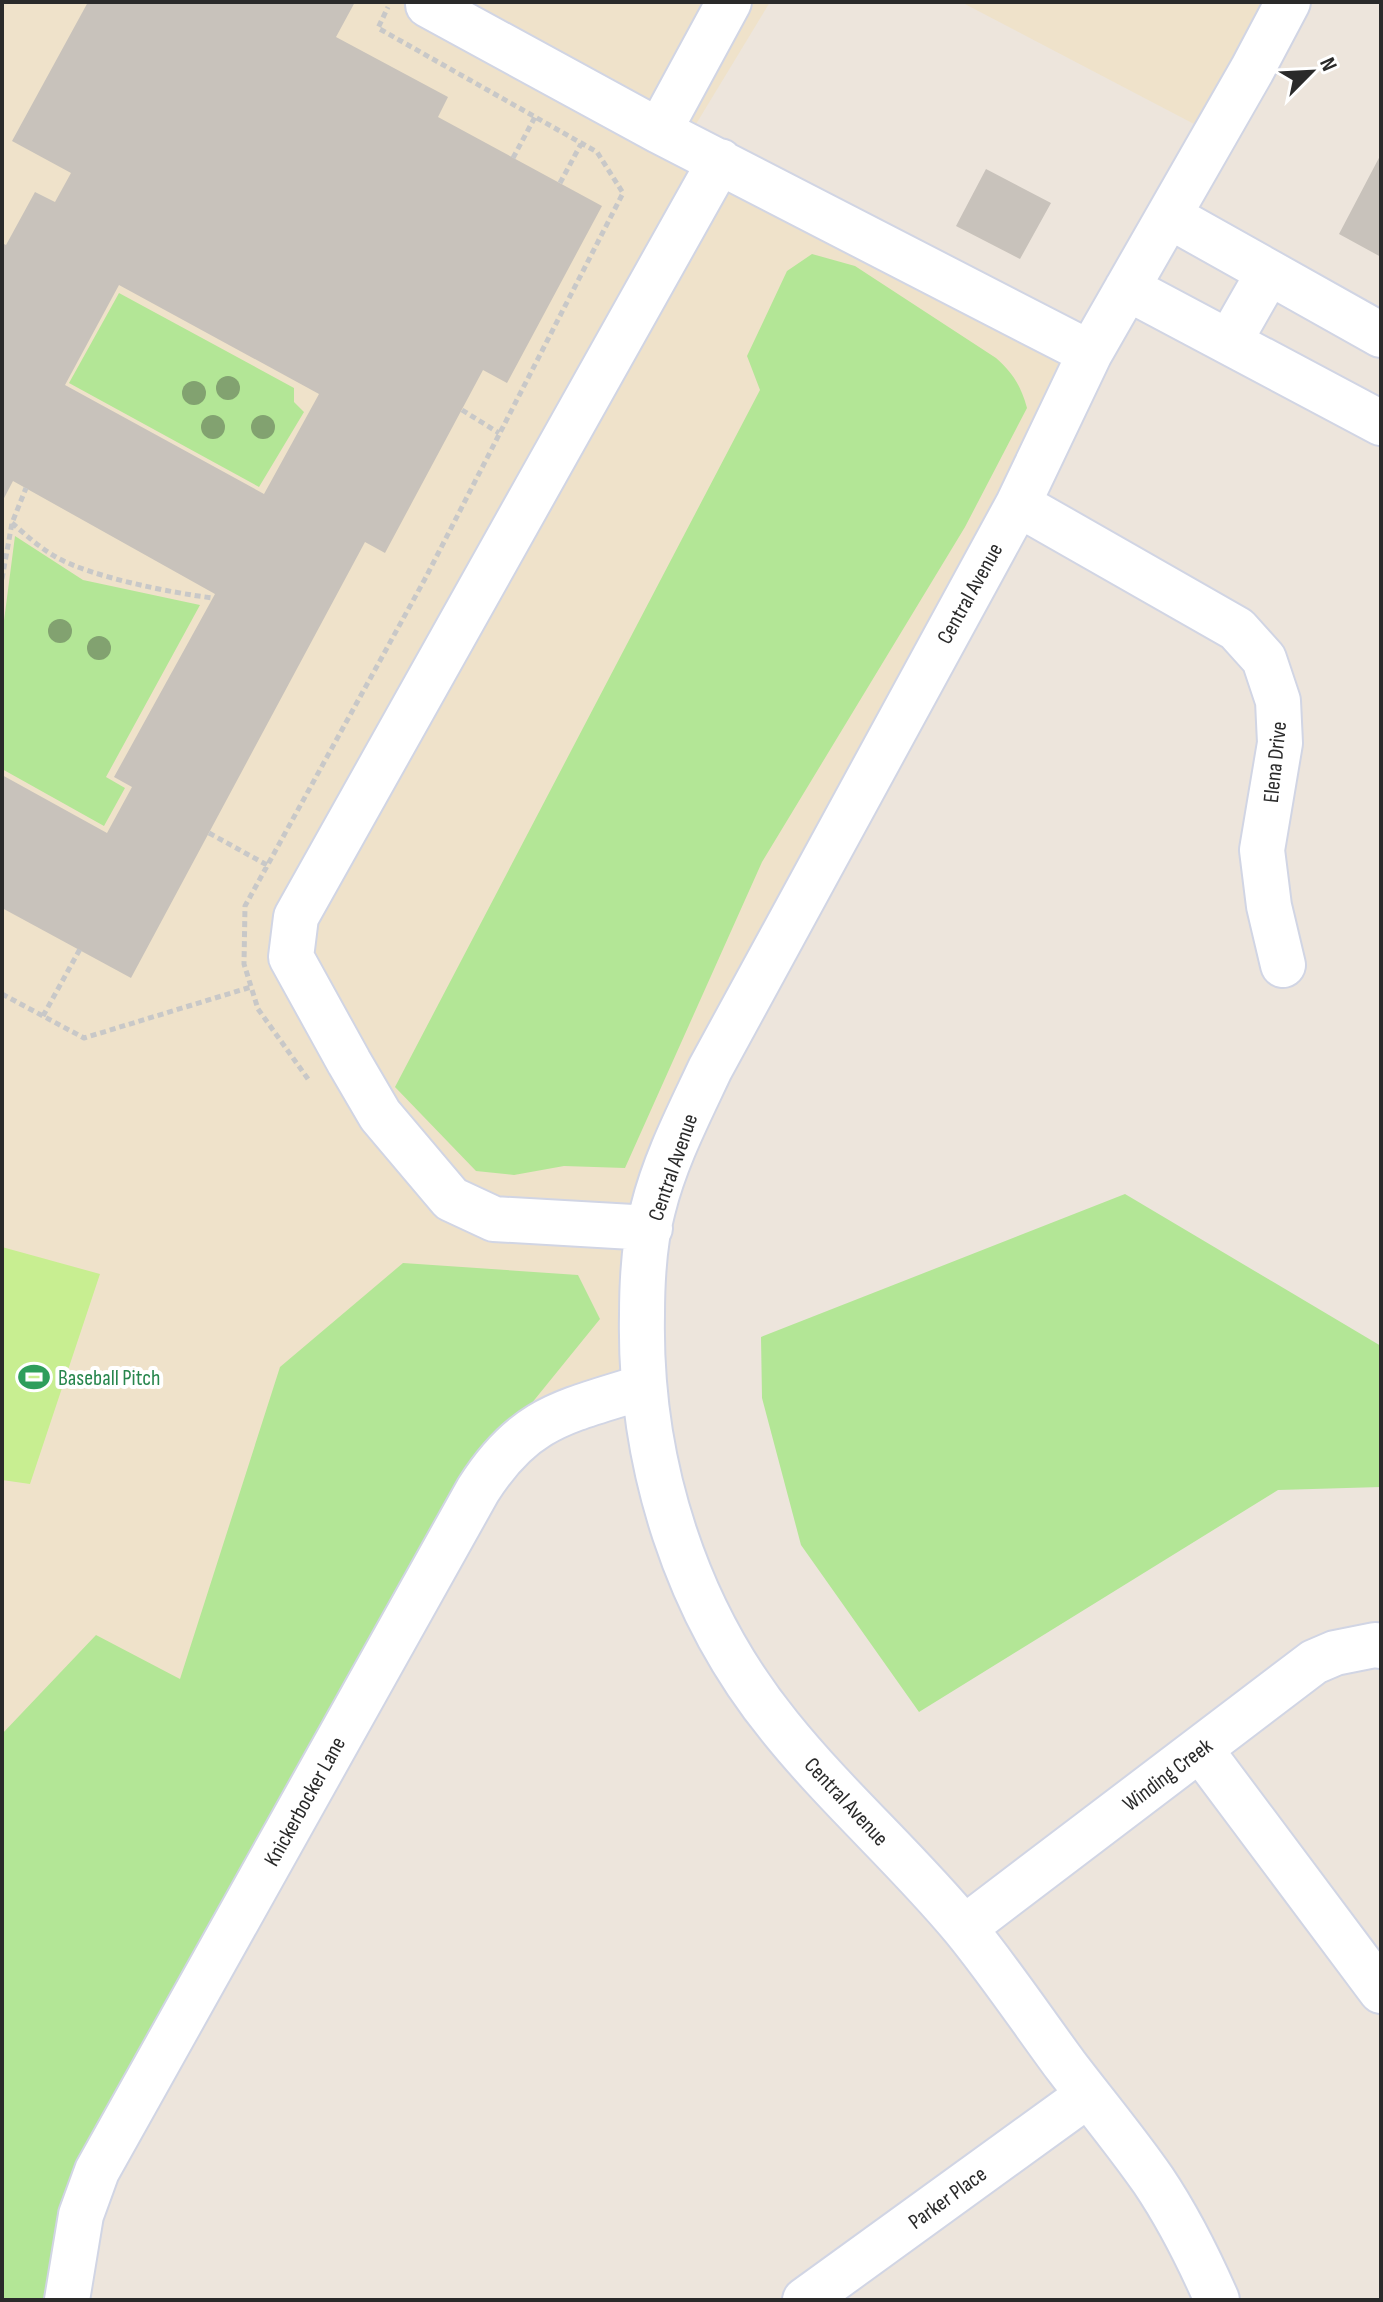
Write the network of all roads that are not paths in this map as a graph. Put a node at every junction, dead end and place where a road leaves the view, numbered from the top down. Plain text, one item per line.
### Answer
1 (428, 2) edge
2 (729, 2) edge
3 (1288, 2) edge
4 (659, 131) junction
5 (720, 161) junction
6 (1169, 216) junction
7 (1269, 272) junction
8 (1127, 288) junction
9 (1381, 335) edge
10 (1229, 342) junction
11 (1090, 353) junction
12 (1381, 423) edge
13 (1018, 504) junction
14 (1283, 965) dead end
15 (650, 1228) junction
16 (643, 1387) junction
17 (1381, 1646) edge
18 (1200, 1749) junction
19 (964, 1928) junction
20 (1381, 1991) edge
21 (1088, 2095) junction
22 (67, 2300) edge
23 (805, 2300) edge
24 (1217, 2300) edge

1 - 4 street
2 - 4 street
3 - 6 street, Central Avenue
4 - 5 street
5 - 11 street
5 - 15 street
6 - 7 street
6 - 8 street, Central Avenue
7 - 9 street
7 - 10 street
8 - 10 street
8 - 11 street, Central Avenue
10 - 12 street
11 - 13 street, Central Avenue
13 - 14 street, Elena Drive
13 - 15 street, Central Avenue
15 - 16 street, Central Avenue
16 - 19 street, Central Avenue
16 - 22 street, Knickerbocker Lane
17 - 18 street, Winding Creek
18 - 19 street, Winding Creek
18 - 20 street
19 - 21 street, Central Avenue
21 - 23 street, Parker Place
21 - 24 street, Central Avenue

